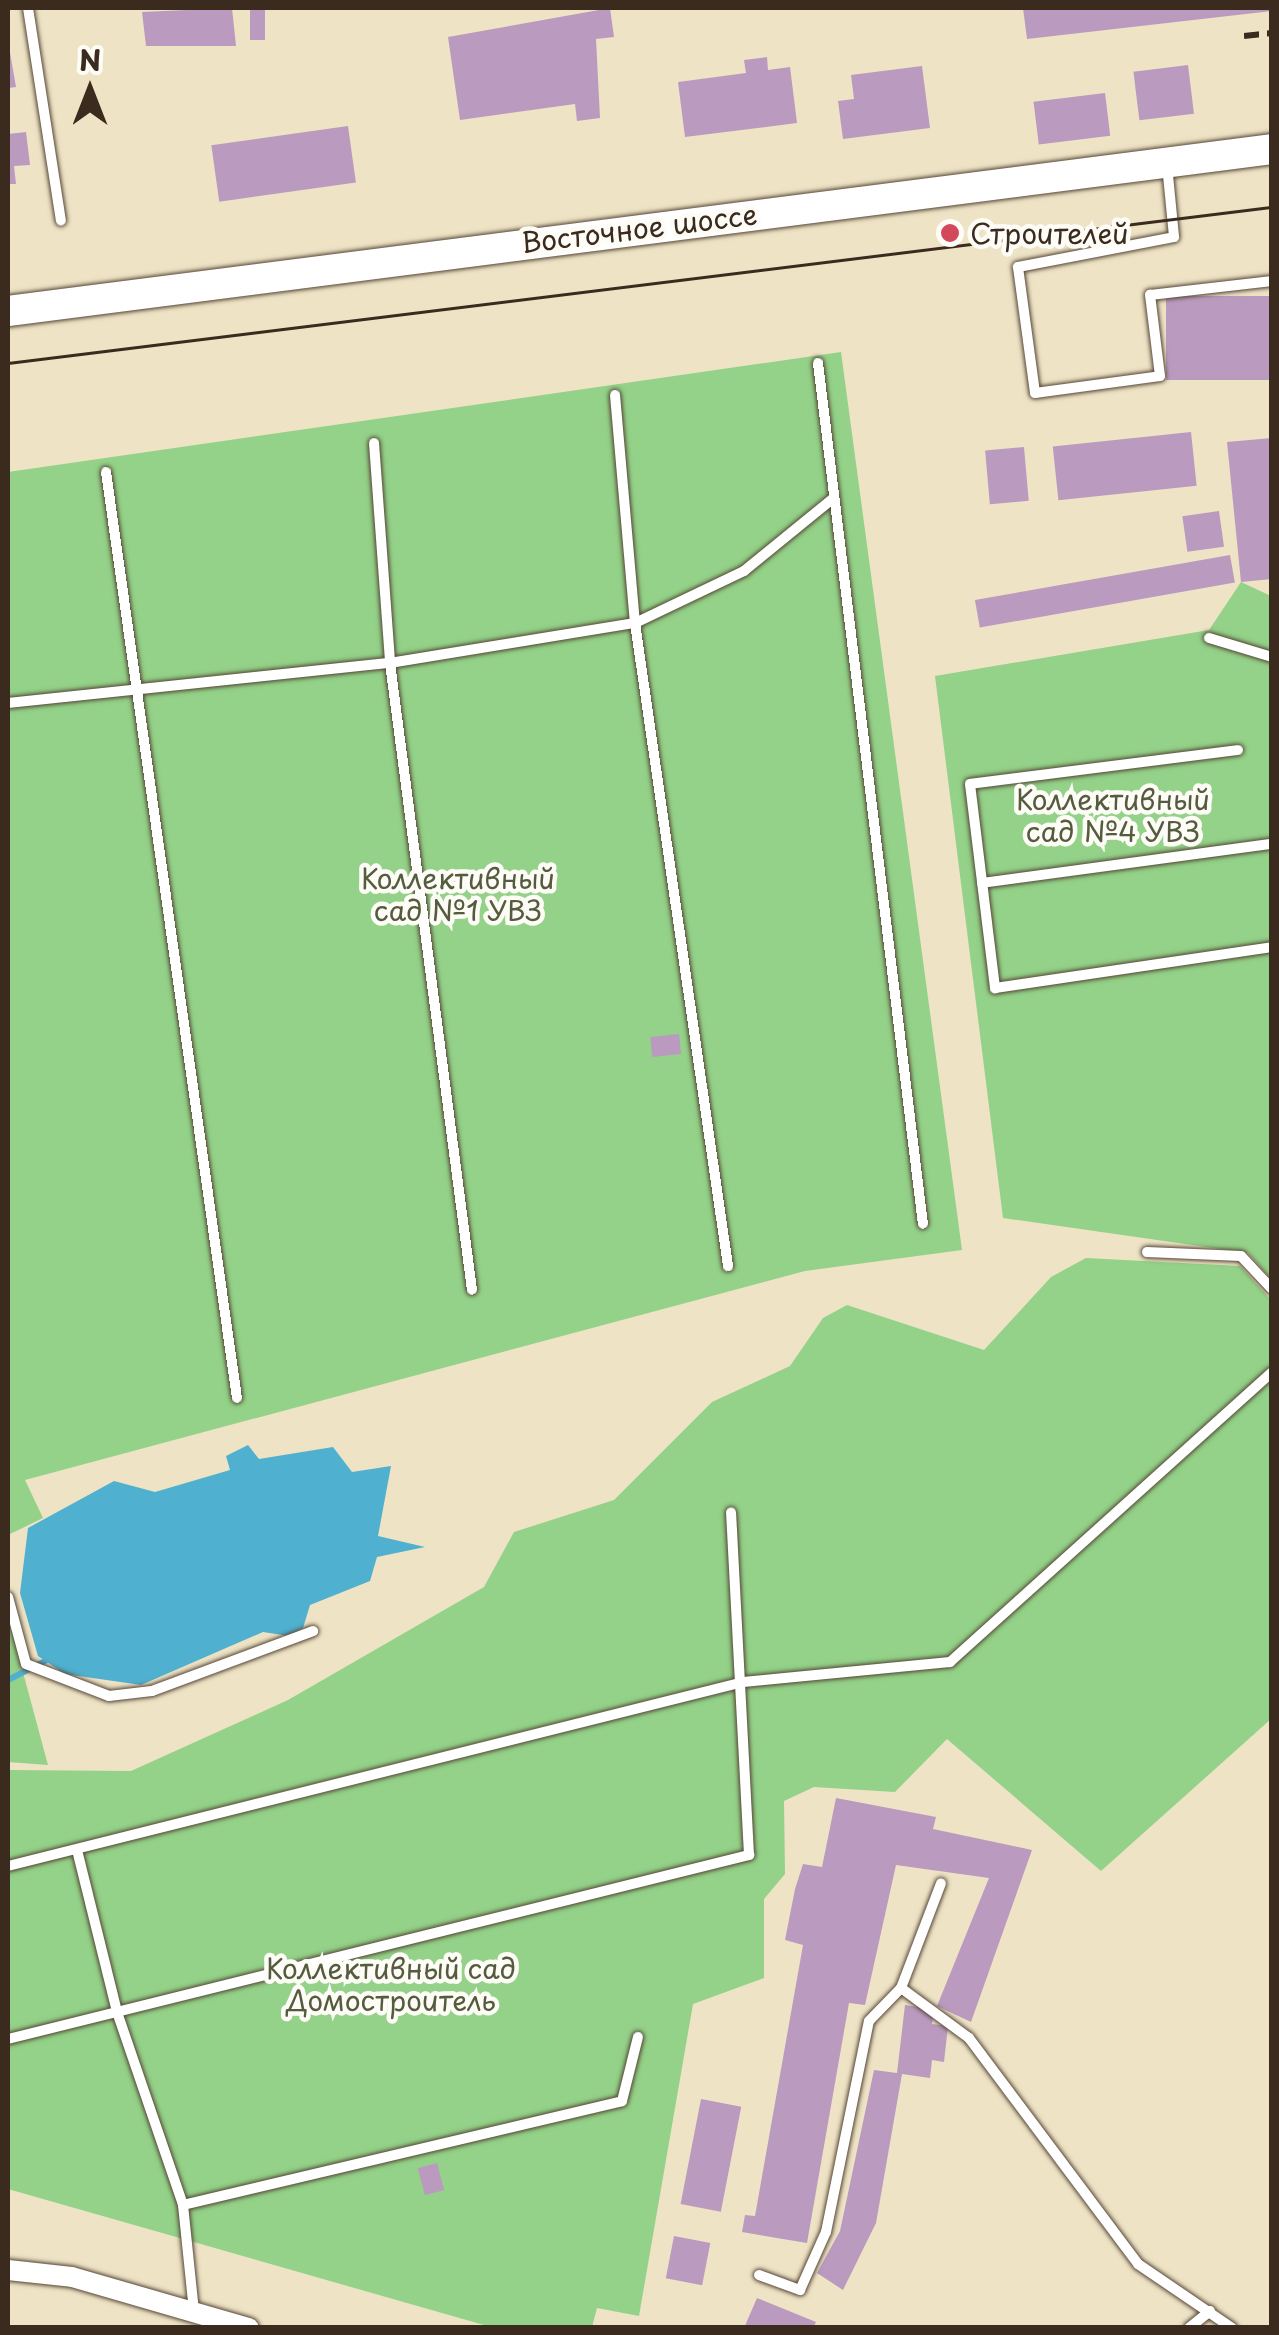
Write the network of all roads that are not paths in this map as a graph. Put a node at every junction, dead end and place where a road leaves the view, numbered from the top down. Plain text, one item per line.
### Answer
1 (28, 8) edge
2 (1272, 149) edge
3 (1167, 159) junction
4 (61, 220) dead end
5 (1272, 281) edge
6 (8, 311) edge
7 (818, 363) dead end
8 (615, 395) dead end
9 (374, 443) dead end
10 (106, 472) dead end
11 (831, 500) junction
12 (635, 623) junction
13 (1209, 638) dead end
14 (1272, 657) edge
15 (390, 662) junction
16 (131, 691) junction
17 (8, 703) edge
18 (1238, 750) dead end
19 (1272, 844) edge
20 (982, 884) junction
21 (1272, 946) edge
22 (923, 1224) dead end
23 (1147, 1252) dead end
24 (728, 1266) dead end
25 (1272, 1289) edge
26 (472, 1290) dead end
27 (1272, 1372) edge
28 (237, 1398) dead end
29 (730, 1512) dead end
30 (8, 1597) edge
31 (312, 1632) dead end
32 (743, 1682) junction
33 (77, 1850) junction
34 (8, 1866) edge
35 (941, 1882) dead end
36 (901, 1988) junction
37 (117, 2012) junction
38 (638, 2036) dead end
39 (8, 2039) edge
40 (183, 2205) junction
41 (8, 2270) edge
42 (759, 2275) dead end
43 (194, 2311) junction
44 (1210, 2311) junction
45 (249, 2328) edge
46 (1189, 2328) edge
47 (1232, 2328) edge

1 - 4 lane
2 - 3 main road, Восточное шоссе
3 - 5 lane
3 - 6 main road, Восточное шоссе
7 - 11 lane
8 - 12 lane
9 - 15 lane
10 - 16 lane
11 - 12 lane
11 - 22 lane
12 - 15 lane
12 - 24 lane
13 - 14 lane
15 - 16 lane
15 - 26 lane
16 - 17 lane
16 - 28 lane
18 - 20 lane
19 - 20 lane
20 - 21 lane
23 - 25 lane
27 - 32 lane
29 - 32 lane
30 - 31 lane
32 - 33 lane
32 - 37 lane
33 - 34 lane
33 - 37 lane
35 - 36 lane
36 - 42 lane
36 - 44 lane
37 - 39 lane
37 - 40 lane
38 - 40 lane
40 - 43 lane
41 - 43 street
43 - 45 street
44 - 46 lane
44 - 47 lane

